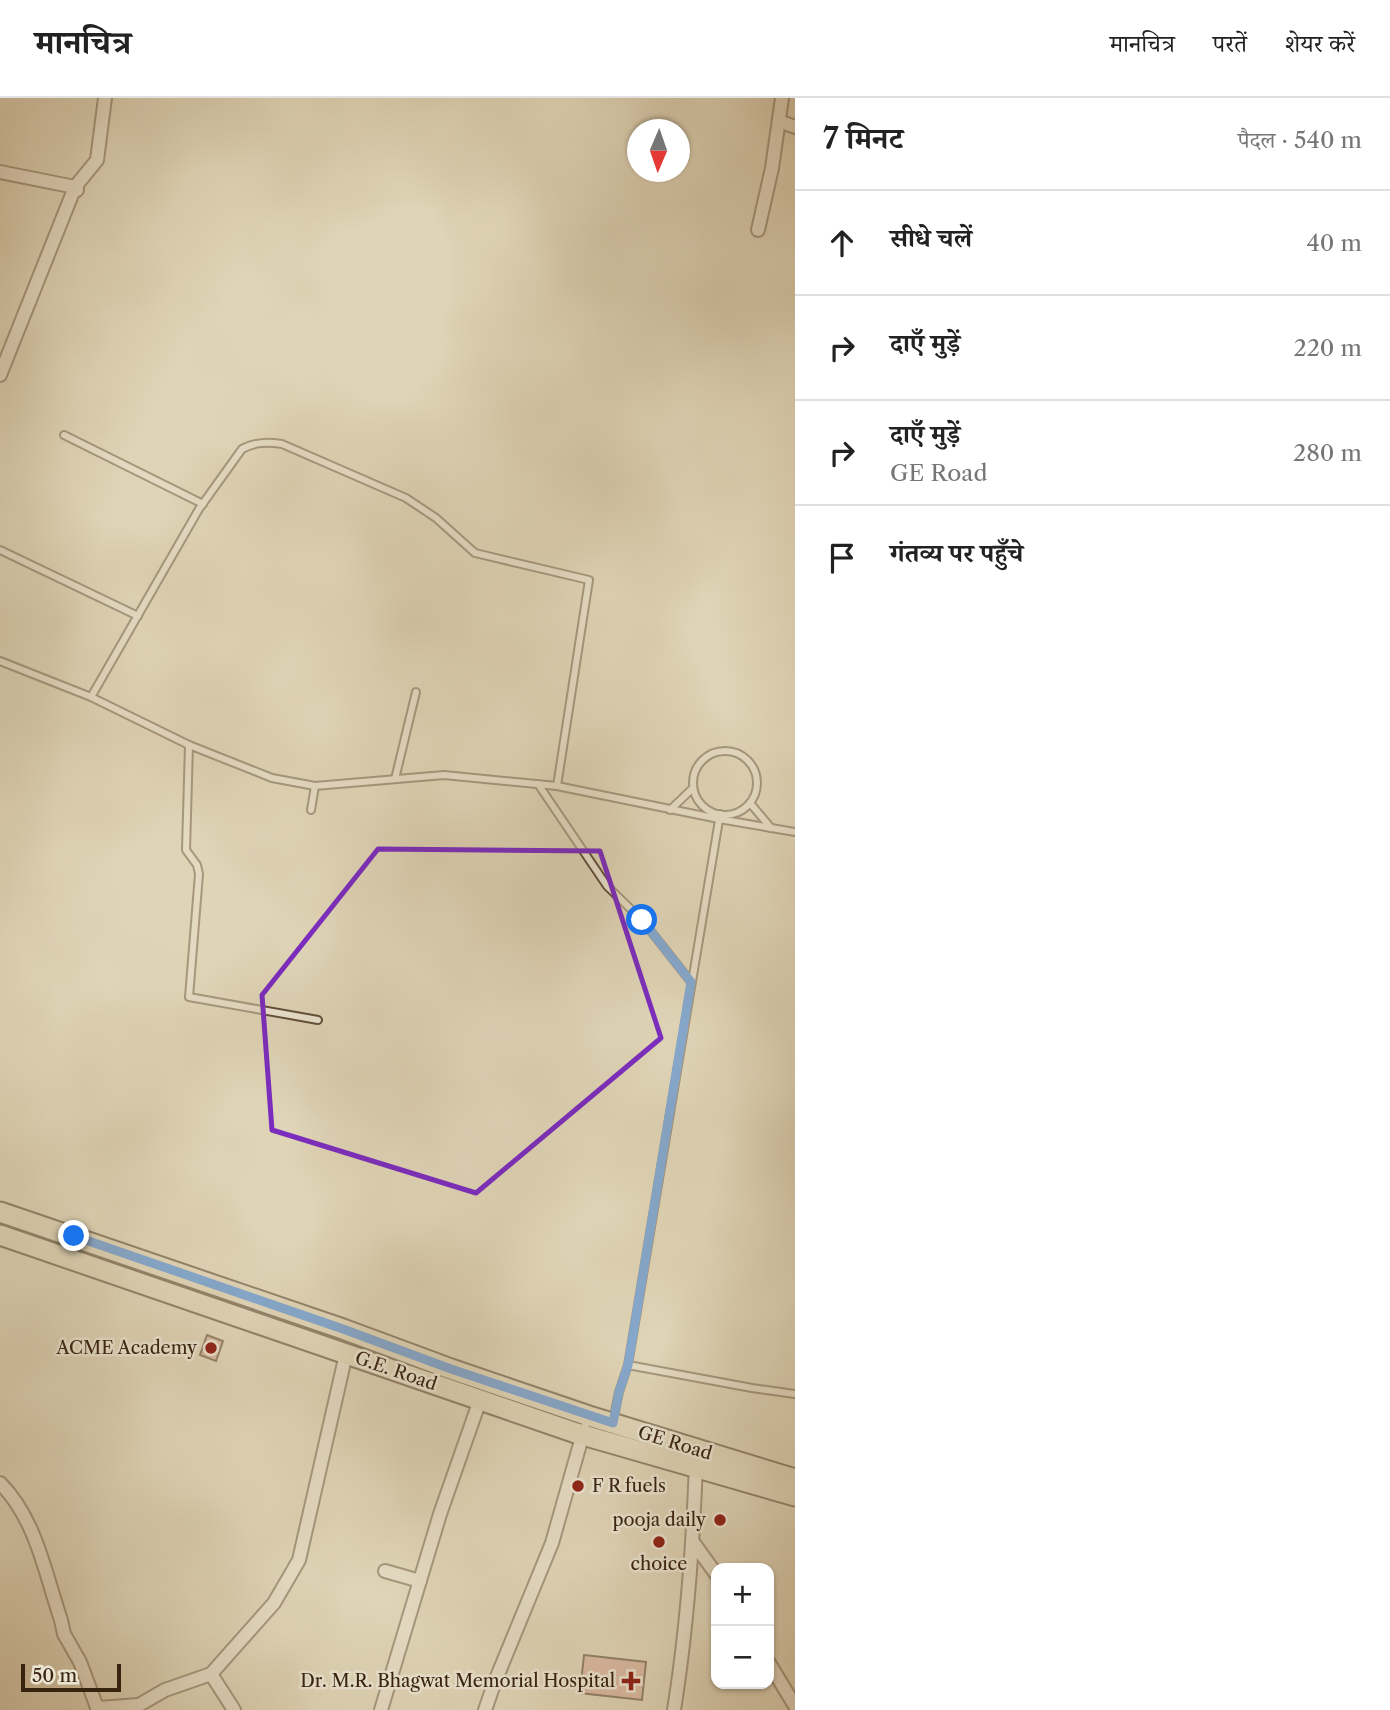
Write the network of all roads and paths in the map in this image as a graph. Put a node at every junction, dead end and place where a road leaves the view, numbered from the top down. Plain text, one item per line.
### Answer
1 (105, 98) edge
2 (782, 98) edge
3 (779, 121) junction
4 (795, 127) edge
5 (0, 172) edge
6 (76, 188) junction
7 (758, 230) dead end
8 (1, 370) edge
9 (64, 435) dead end
10 (203, 505) junction
11 (0, 550) edge
12 (138, 617) junction
13 (0, 661) edge
14 (416, 692) dead end
15 (91, 697) junction
16 (189, 745) junction
17 (395, 779) junction
18 (538, 785) junction
19 (315, 786) junction
20 (557, 786) junction
21 (693, 788) junction
22 (750, 803) junction
23 (311, 810) dead end
24 (670, 810) junction
25 (719, 817) junction
26 (771, 828) junction
27 (795, 832) edge
28 (691, 982) junction
29 (318, 1020) dead end
30 (0, 1212) edge
31 (0, 1235) edge
32 (346, 1354) junction
33 (628, 1365) junction
34 (795, 1394) edge
35 (480, 1400) junction
36 (589, 1416) junction
37 (613, 1423) junction
38 (583, 1435) junction
39 (697, 1459) junction
40 (795, 1479) edge
41 (0, 1483) edge
42 (795, 1496) edge
43 (692, 1542) junction
44 (711, 1567) edge
45 (385, 1571) dead end
46 (420, 1581) junction
47 (774, 1671) edge
48 (211, 1674) junction
49 (795, 1706) edge
50 (98, 1710) edge
51 (234, 1710) edge
52 (381, 1710) edge
53 (485, 1710) edge
54 (674, 1710) edge

1 - 6 street
2 - 3 street
3 - 4 street
3 - 7 street
5 - 6 street
6 - 8 street
9 - 10 lane
10 - 12 lane
10 - 20 lane
11 - 12 lane
12 - 15 lane
13 - 15 lane
14 - 17 lane
15 - 16 lane
16 - 19 lane
16 - 29 lane
17 - 18 lane
17 - 19 lane
18 - 20 lane
18 - 28 lane
19 - 23 lane
20 - 24 lane
21 - 22 lane
21 - 24 lane
21 - 25 lane
22 - 25 lane
22 - 26 lane
24 - 25 lane
25 - 26 lane
25 - 28 lane
26 - 27 lane
28 - 33 lane
30 - 36 main road, GE Road
31 - 32 main road, G.E. Road
32 - 35 main road, G.E. Road
32 - 48 street
33 - 34 lane
33 - 37 lane
35 - 38 main road, G.E. Road
35 - 46 street
36 - 37 main road, GE Road
36 - 38 street
37 - 39 main road, GE Road
38 - 39 main road, G.E. Road
38 - 53 street
39 - 40 main road, GE Road
39 - 42 main road, G.E. Road
39 - 43 street
41 - 50 street
43 - 44 street
43 - 54 street
45 - 46 street
46 - 52 street
47 - 49 street
48 - 50 street
48 - 51 street

